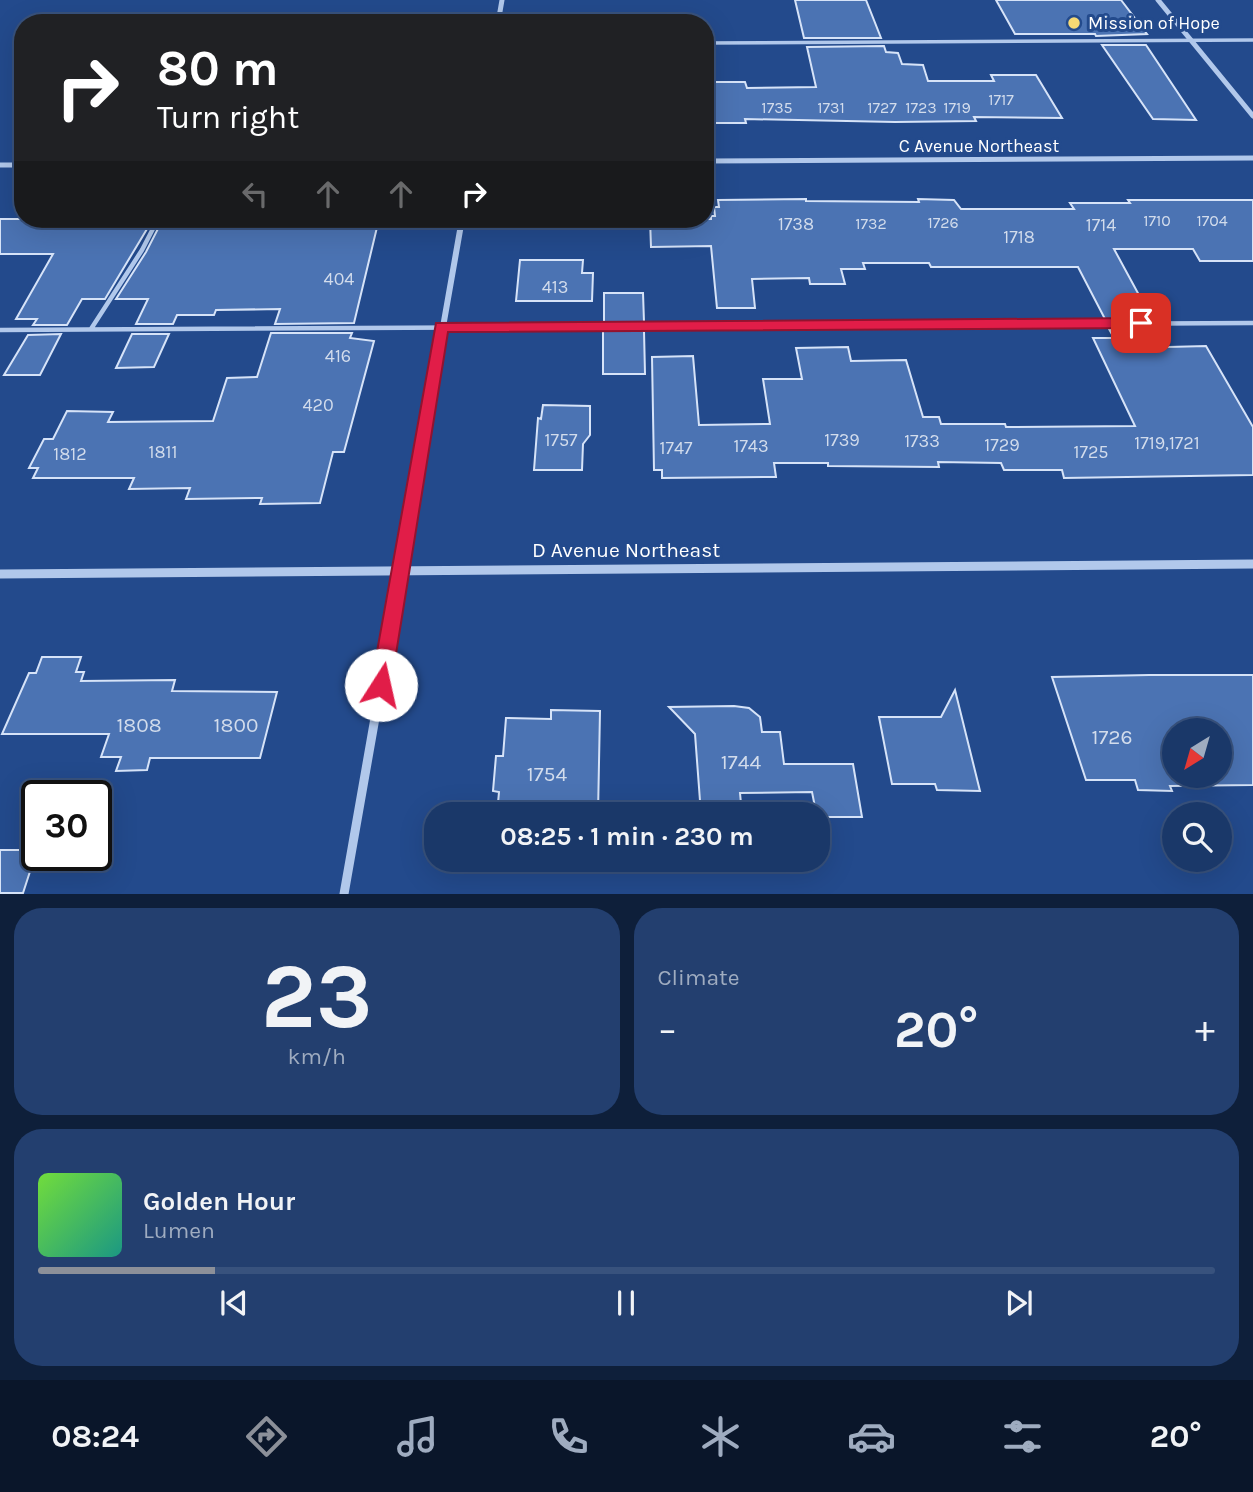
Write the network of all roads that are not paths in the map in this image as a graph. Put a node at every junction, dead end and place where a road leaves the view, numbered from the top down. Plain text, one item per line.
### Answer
1 (1158, 0) edge
2 (1191, 40) junction
3 (1253, 40) edge
4 (714, 43) edge
5 (1253, 116) edge
6 (1253, 158) edge
7 (714, 162) edge
8 (153, 228) edge
9 (459, 228) edge
10 (1253, 323) edge
11 (442, 327) junction
12 (92, 329) junction
13 (0, 330) edge
14 (1253, 564) edge
15 (402, 569) junction
16 (0, 574) edge
17 (344, 894) edge

1 - 2 street
2 - 3 lane
2 - 4 lane
2 - 5 street
6 - 7 street, C Avenue Northeast
8 - 12 lane
9 - 11 street
10 - 11 lane
11 - 12 lane
11 - 15 street
12 - 13 lane
14 - 15 street, D Avenue Northeast
15 - 16 street, D Avenue Northeast
15 - 17 street

